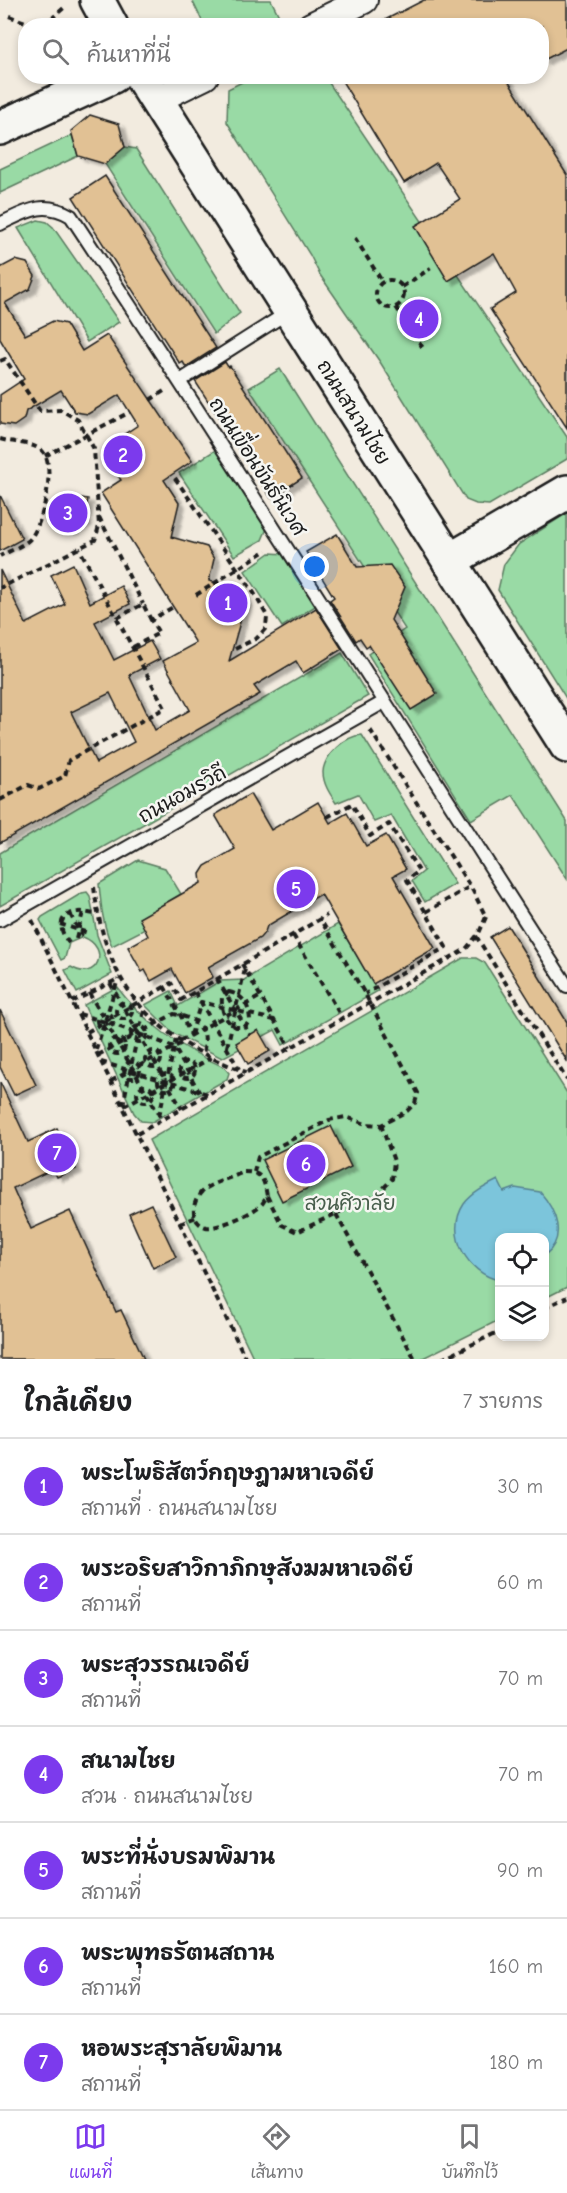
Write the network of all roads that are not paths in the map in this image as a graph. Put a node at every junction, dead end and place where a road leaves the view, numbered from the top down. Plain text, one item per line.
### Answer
1 (97, 0) edge
2 (364, 0) edge
3 (107, 18) edge
4 (327, 18) edge
5 (96, 84) edge
6 (167, 84) edge
7 (148, 88) edge
8 (0, 128) edge
9 (0, 224) edge
10 (290, 311) junction
11 (180, 381) junction
12 (567, 492) edge
13 (449, 561) junction
14 (384, 702) junction
15 (567, 746) edge
16 (0, 920) edge
17 (567, 986) edge

1 - 3 main road
2 - 4 street
5 - 8 main road
6 - 7 street
7 - 10 main road, ถนนสนามไชย
9 - 11 lane, ถนนเขื่อนขันธ์นิเวศ
10 - 11 lane
10 - 13 main road, ถนนสนามไชย
11 - 14 lane, ถนนเขื่อนขันธ์นิเวศ
12 - 13 main road
13 - 15 main road, ถนนสนามไชย
14 - 16 lane, ถนนอมรวิถี
14 - 17 lane, ถนนเขื่อนขันธ์นิเวศ

